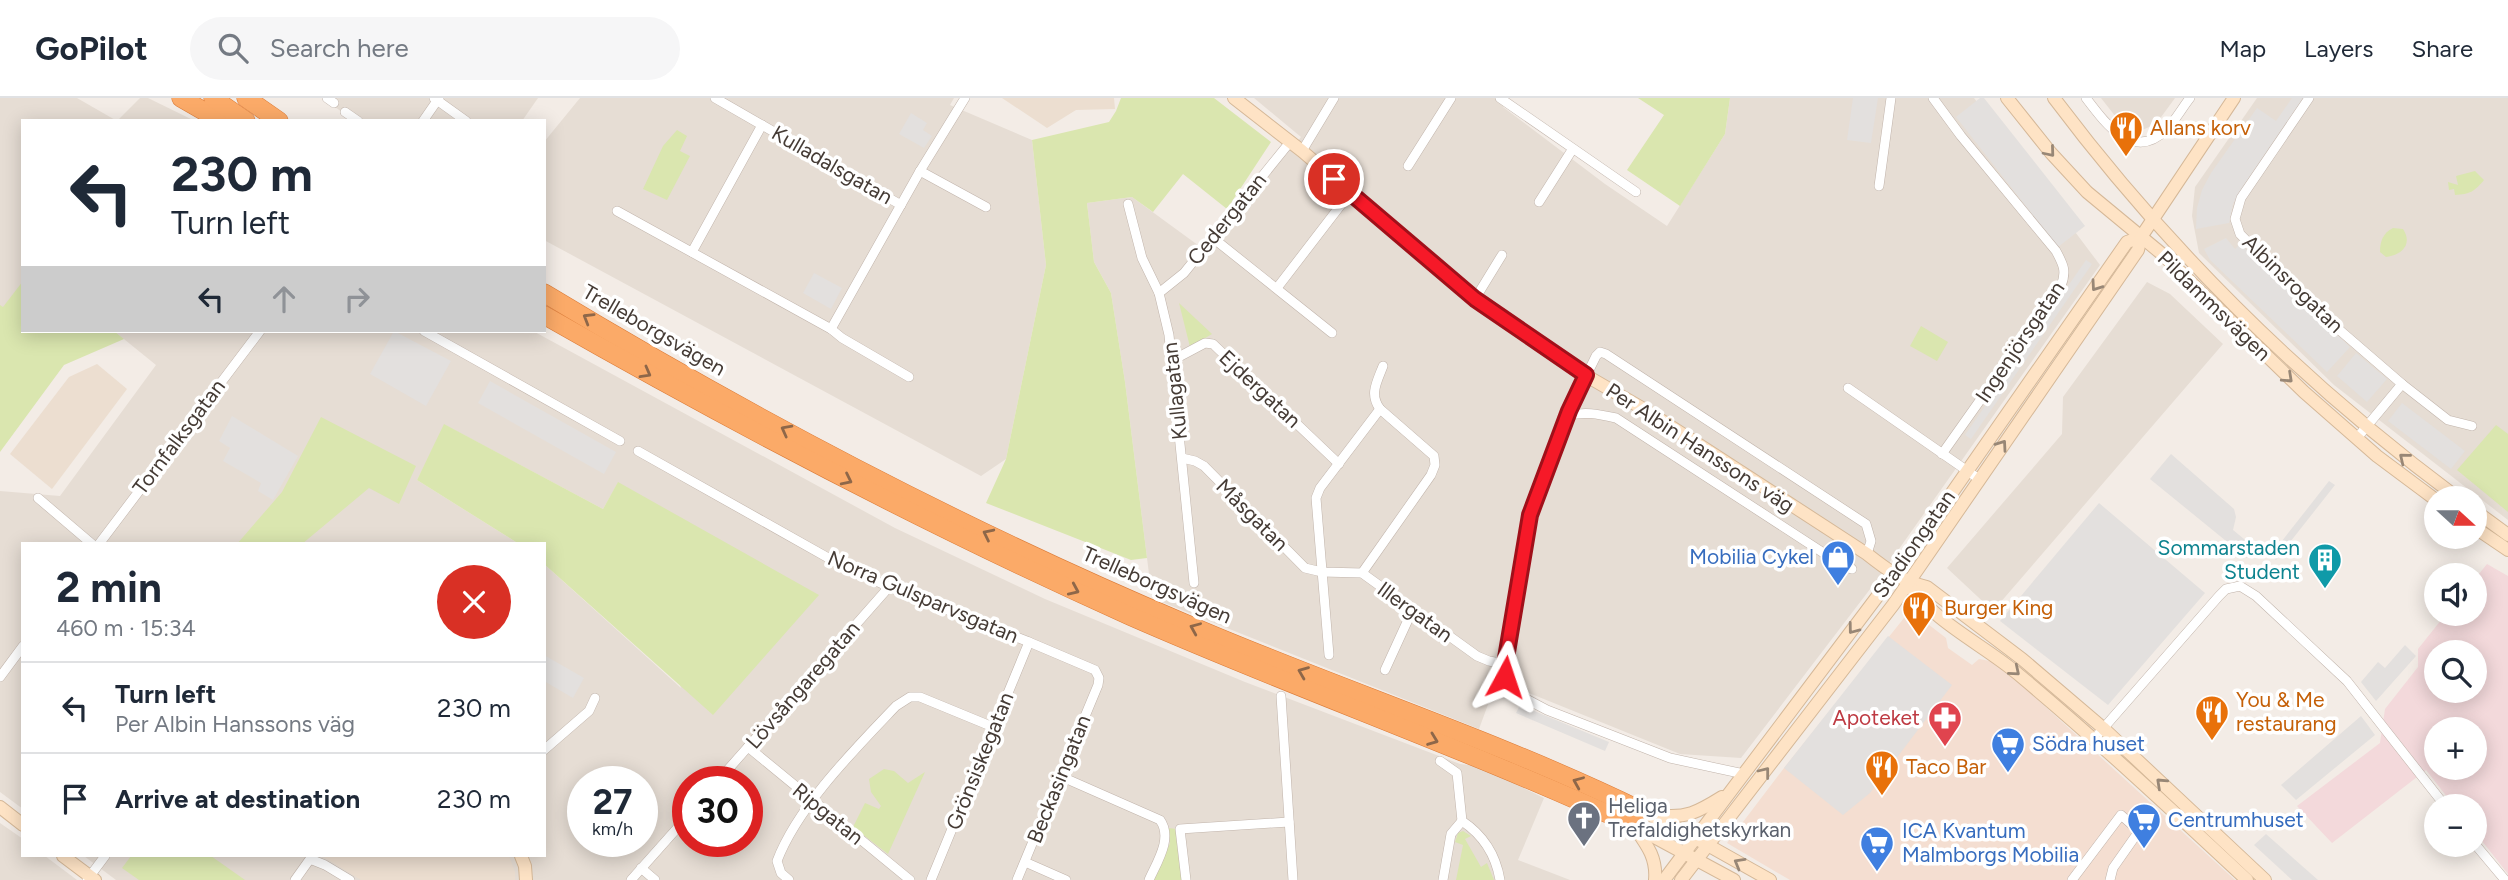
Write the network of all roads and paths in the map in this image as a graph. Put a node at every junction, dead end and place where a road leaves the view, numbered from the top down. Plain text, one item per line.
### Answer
1 (181, 98) edge
2 (214, 98) edge
3 (246, 98) edge
4 (261, 98) edge
5 (715, 98) edge
6 (965, 98) edge
7 (1234, 98) edge
8 (1334, 98) edge
9 (1451, 98) edge
10 (1500, 98) edge
11 (1891, 98) edge
12 (1933, 98) edge
13 (2007, 98) edge
14 (2054, 98) edge
15 (2086, 98) edge
16 (2190, 98) edge
17 (2234, 98) edge
18 (2309, 98) edge
19 (437, 99) edge
20 (345, 111) dead end
21 (218, 119) edge
22 (243, 119) edge
23 (278, 119) edge
24 (279, 119) edge
25 (355, 119) edge
26 (424, 119) edge
27 (463, 119) edge
28 (762, 125) junction
29 (1290, 142) junction
30 (1572, 150) junction
31 (1302, 151) junction
32 (1408, 166) dead end
33 (920, 171) junction
34 (1879, 186) dead end
35 (1636, 192) dead end
36 (1350, 193) junction
37 (1539, 202) dead end
38 (1128, 204) dead end
39 (901, 205) junction
40 (986, 207) dead end
41 (617, 211) dead end
42 (2113, 215) junction
43 (2154, 219) junction
44 (2141, 237) junction
45 (1213, 238) junction
46 (692, 252) junction
47 (2120, 252) junction
48 (1502, 255) dead end
49 (1277, 288) junction
50 (1159, 293) junction
51 (546, 294) edge
52 (1475, 299) junction
53 (546, 316) edge
54 (831, 329) junction
55 (258, 333) edge
56 (428, 333) edge
57 (1332, 333) dead end
58 (1173, 360) junction
59 (1382, 366) dead end
60 (1586, 375) junction
61 (909, 377) dead end
62 (2402, 384) junction
63 (1847, 388) dead end
64 (1380, 409) junction
65 (1567, 416) junction
66 (2366, 426) junction
67 (2472, 426) dead end
68 (2357, 438) junction
69 (620, 441) dead end
70 (638, 451) dead end
71 (1942, 454) junction
72 (1182, 458) junction
73 (1339, 464) junction
74 (1966, 470) junction
75 (1979, 479) junction
76 (2442, 486) edge
77 (2424, 491) edge
78 (38, 498) dead end
79 (2487, 520) edge
80 (2508, 535) edge
81 (2487, 536) edge
82 (90, 542) edge
83 (101, 542) edge
84 (2508, 550) edge
85 (1867, 554) junction
86 (1852, 569) dead end
87 (1322, 572) junction
88 (1362, 573) junction
89 (1895, 575) junction
90 (1194, 583) dead end
91 (1908, 583) junction
92 (889, 587) junction
93 (1412, 611) junction
94 (1029, 642) junction
95 (21, 649) edge
96 (1329, 655) dead end
97 (1505, 664) junction
98 (1385, 670) dead end
99 (0, 677) edge
100 (1099, 678) joint
101 (1281, 695) dead end
102 (595, 698) dead end
103 (993, 727) junction
104 (2103, 728) junction
105 (2094, 739) junction
106 (748, 747) junction
107 (546, 748) edge
108 (1440, 761) dead end
109 (731, 766) edge
110 (1744, 774) junction
111 (1060, 776) junction
112 (1731, 791) junction
113 (2436, 794) edge
114 (811, 802) junction
115 (0, 807) edge
116 (1640, 816) junction
117 (1462, 821) junction
118 (1289, 822) junction
119 (21, 823) edge
120 (672, 834) edge
121 (1695, 838) junction
122 (1709, 845) junction
123 (1685, 852) junction
124 (64, 857) edge
125 (104, 857) edge
126 (521, 857) edge
127 (2486, 857) edge
128 (1698, 860) junction
129 (1025, 862) junction
130 (641, 869) junction
131 (90, 879) edge
132 (295, 880) edge
133 (350, 880) edge
134 (526, 880) edge
135 (631, 880) edge
136 (655, 880) edge
137 (789, 880) edge
138 (910, 880) edge
139 (931, 880) edge
140 (1017, 880) edge
141 (1066, 880) edge
142 (1149, 880) edge
143 (1186, 880) edge
144 (1293, 880) edge
145 (1443, 880) edge
146 (1500, 880) edge
147 (1656, 880) edge
148 (1664, 880) edge
149 (1681, 880) edge
150 (1734, 880) edge
151 (1770, 880) edge
152 (2072, 880) edge
153 (2110, 880) edge
154 (2248, 880) edge
155 (2264, 880) edge
156 (2505, 880) edge

1 - 21 highway
2 - 22 highway
3 - 23 highway
4 - 24 highway
5 - 28 street, Kulladalsgatan
6 - 33 street, Kulladalsgatan
7 - 29 main road, Per Albin Hanssons väg
8 - 31 street
9 - 32 street
10 - 30 street
11 - 34 street
12 - 71 street, Ingenjörsgatan
13 -> 42 main road, Pildammsvägen
14 - 43 main road, Pildammsvägen
15 - 16 street
17 - 43 main road, Stadiongatan
18 - 62 street, Albinsrogatan
19 - 26 street
19 - 27 street
20 - 25 street
28 - 39 street, Kulladalsgatan
28 - 46 street, Kulladalsgatan
29 - 31 main road, Per Albin Hanssons väg
29 - 45 street, Cedergatan
30 - 35 street
30 - 37 street
31 - 36 main road, Per Albin Hanssons väg
33 - 39 street, Kulladalsgatan
33 - 40 street
36 - 49 street
36 - 52 main road, Per Albin Hanssons väg
38 - 50 street, Kullagatan
39 - 54 street, Kulladalsgatan
41 - 46 street
42 - 44 main road, Pildammsvägen
42 - 47 main road
43 - 44 main road, Stadiongatan
43 - 66 main road, Pildammsvägen
44 - 47 main road, Stadiongatan
44 -> 68 main road, Pildammsvägen
75 -> 44 main road, Stadiongatan
45 - 49 street
45 - 50 street, Cedergatan
46 - 54 street
47 -> 74 main road, Stadiongatan
48 - 52 street
49 - 57 street
50 - 58 street, Kullagatan
116 -> 51 highway, Trelleborgsvägen
52 - 60 main road, Per Albin Hanssons väg
53 -> 116 highway, Trelleborgsvägen
54 - 61 street
55 - 83 street, Tornfalksgatan
56 - 69 street
58 - 72 street, Kullagatan
58 - 73 street, Ejdergatan
59 - 64 street
60 - 65 street
60 - 85 main road, Per Albin Hanssons väg
60 - 85 street
62 - 66 street
62 - 67 street, Albinsrogatan
63 - 71 street
64 - 73 street
64 - 88 street
65 - 86 street
65 - 97 street
66 - 68 street
76 -> 66 main road, Pildammsvägen
68 - 77 main road, Pildammsvägen
70 - 92 street, Norra Gulsparvsgatan
71 - 74 street
72 - 87 street, Måsgatan
72 - 90 street, Kullagatan
73 - 87 street
74 - 75 street
74 - 89 main road, Stadiongatan
75 - 91 main road, Stadiongatan
78 - 82 street
79 - 80 main road
81 - 84 main road
85 - 89 main road, Per Albin Hanssons väg
87 - 88 street, Illergatan
87 - 96 street
88 - 93 street, Illergatan
89 - 91 main road, Per Albin Hanssons väg
89 -> 110 main road, Stadiongatan
91 - 104 main road, Per Albin Hanssons väg
91 -> 105 main road, Per Albin Hanssons väg
122 -> 91 main road, Stadiongatan
92 - 94 street, Norra Gulsparvsgatan
92 - 106 street, Lövsångaregatan
93 - 97 street, Illergatan
93 - 98 street
94 - 100 street, Norra Gulsparvsgatan
94 - 103 street, Grönsiskegatan
95 - 99 street
97 - 110 street
100 - 111 street, Beckasingatan
101 - 118 street
102 - 107 street
103 - 114 street
103 - 139 street, Grönsiskegatan
104 - 105 street
104 - 113 street
155 -> 104 main road, Per Albin Hanssons väg
105 - 154 main road, Per Albin Hanssons väg
106 - 109 street, Lövsångaregatan
106 - 114 street, Ripgatan
108 - 117 street
110 - 112 main road, Stadiongatan
111 - 129 street, Beckasingatan
111 - 142 street
112 - 116 main road
112 - 121 main road, Stadiongatan
114 - 137 street
114 - 138 street, Ripgatan
115 - 119 main road
116 - 121 main road, Trelleborgsvägen
116 - 123 main road, Trelleborgsvägen
116 - 147 main road
117 - 145 street
117 - 146 street
118 - 143 street
118 - 144 street
120 - 130 street
121 - 122 main road, Trelleborgsvägen
121 - 123 main road, Stadiongatan
122 - 128 main road, Stadiongatan
151 -> 122 main road, Trelleborgsvägen
123 - 128 main road, Trelleborgsvägen
123 - 148 main road, Stadiongatan
124 - 131 main road
125 - 131 street
126 - 134 main road
127 - 156 street
128 - 149 main road, Stadiongatan
128 - 150 main road, Trelleborgsvägen
129 - 140 street, Beckasingatan
129 - 141 street
130 - 135 street
130 - 136 street
132 - 133 street
152 - 153 street

